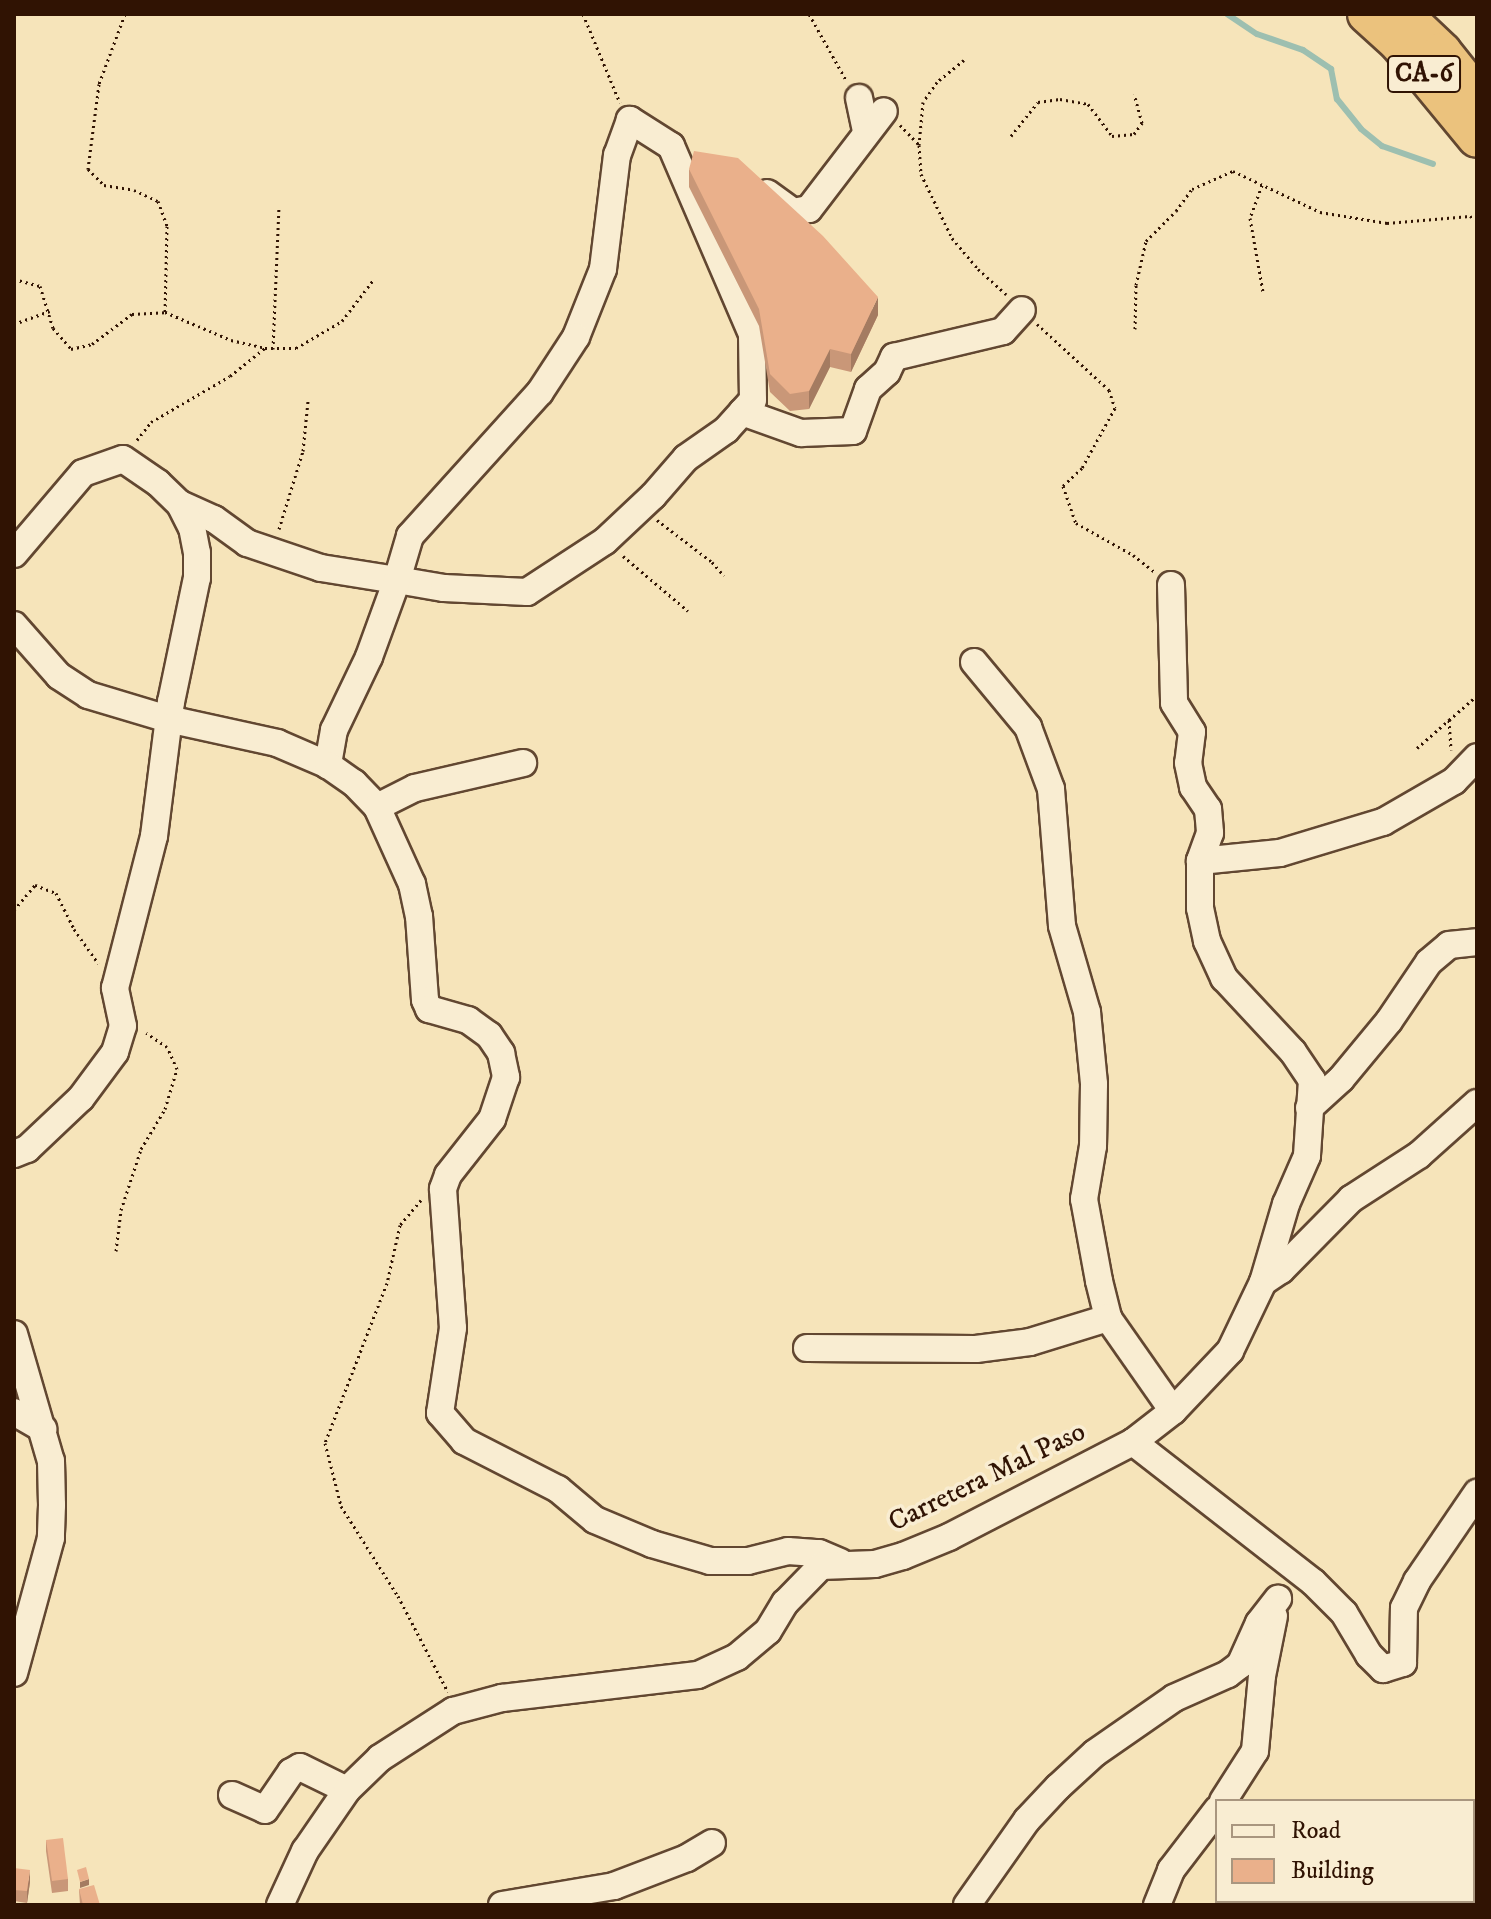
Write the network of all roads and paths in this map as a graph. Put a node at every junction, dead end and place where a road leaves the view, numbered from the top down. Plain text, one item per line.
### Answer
1 (125, 14) edge
2 (583, 14) edge
3 (1367, 14) edge
4 (1402, 14) edge
5 (1134, 94) dead end
6 (1477, 96) edge
7 (859, 98) dead end
8 (884, 111) dead end
9 (630, 120) junction
10 (866, 132) junction
11 (1011, 136) dead end
12 (1477, 138) edge
13 (671, 146) junction
14 (700, 156) edge
15 (749, 180) edge
16 (1262, 185) junction
17 (279, 207) dead end
18 (1477, 220) edge
19 (14, 279) edge
20 (374, 279) dead end
21 (1263, 292) dead end
22 (1022, 310) dead end
23 (50, 311) junction
24 (165, 312) junction
25 (14, 324) edge
26 (1135, 329) dead end
27 (265, 348) junction
28 (273, 349) junction
29 (308, 401) dead end
30 (742, 412) junction
31 (123, 459) junction
32 (180, 504) junction
33 (641, 508) junction
34 (605, 541) junction
35 (272, 552) junction
36 (14, 554) edge
37 (724, 576) dead end
38 (397, 580) junction
39 (1171, 585) dead end
40 (688, 611) dead end
41 (14, 625) edge
42 (974, 662) dead end
43 (1477, 696) edge
44 (168, 719) junction
45 (1449, 720) junction
46 (1417, 748) dead end
47 (1477, 757) edge
48 (523, 763) dead end
49 (328, 765) junction
50 (1454, 781) junction
51 (377, 807) junction
52 (1200, 861) junction
53 (14, 910) edge
54 (1477, 942) edge
55 (115, 988) junction
56 (123, 1026) junction
57 (1477, 1103) edge
58 (1309, 1108) junction
59 (14, 1154) edge
60 (443, 1189) junction
61 (116, 1251) dead end
62 (1263, 1282) junction
63 (1108, 1318) junction
64 (14, 1334) edge
65 (807, 1348) dead end
66 (1173, 1411) junction
67 (14, 1412) edge
68 (43, 1429) junction
69 (1133, 1442) junction
70 (1477, 1493) edge
71 (840, 1562) junction
72 (1291, 1568) junction
73 (1278, 1599) junction
74 (16, 1661) edge
75 (453, 1711) junction
76 (347, 1790) junction
77 (232, 1795) dead end
78 (1224, 1799) edge
79 (1215, 1813) edge
80 (712, 1843) dead end
81 (280, 1905) edge
82 (502, 1905) edge
83 (967, 1905) edge
84 (1157, 1905) edge

1 - 24 path
2 - 9 path
3 - 12 highway, CA-6
4 - 6 highway, CA-6
5 - 11 path
7 - 10 street
8 - 10 street
9 - 13 street
9 - 38 street
10 - 15 street
13 - 14 street
13 - 30 street
16 - 18 path
16 - 21 path
16 - 26 path
17 - 28 path
19 - 23 path
20 - 28 path
22 - 30 street
23 - 24 path
23 - 25 path
24 - 27 path
27 - 28 path
27 - 31 path
29 - 35 path
30 - 33 street
31 - 32 street
31 - 36 street
32 - 35 street
32 - 44 street
33 - 34 street
33 - 37 path
34 - 38 street
34 - 40 path
35 - 38 street
38 - 49 street
39 - 52 street
41 - 44 street
42 - 63 street
43 - 45 path
44 - 49 street
44 - 55 street
45 - 46 path
45 - 50 path
47 - 50 street
48 - 51 street
49 - 51 street
50 - 52 street
51 - 60 street
52 - 58 street
53 - 55 path
54 - 58 street
55 - 56 street
56 - 59 street
56 - 61 path
57 - 62 street, Carretera Mal Paso
58 - 62 street
60 - 71 street
60 - 75 path
62 - 66 street, Carretera Mal Paso
63 - 65 street
63 - 66 street
64 - 68 street
66 - 69 street, Carretera Mal Paso
67 - 68 street
68 - 74 street
69 - 71 street, Carretera Mal Paso
69 - 72 street
70 - 72 street
71 - 75 street, Carretera Mal Paso
72 - 73 street
73 - 78 street
73 - 83 street
75 - 76 street, Carretera Mal Paso
76 - 77 street
76 - 81 street, Carretera Mal Paso
79 - 84 street
80 - 82 street

